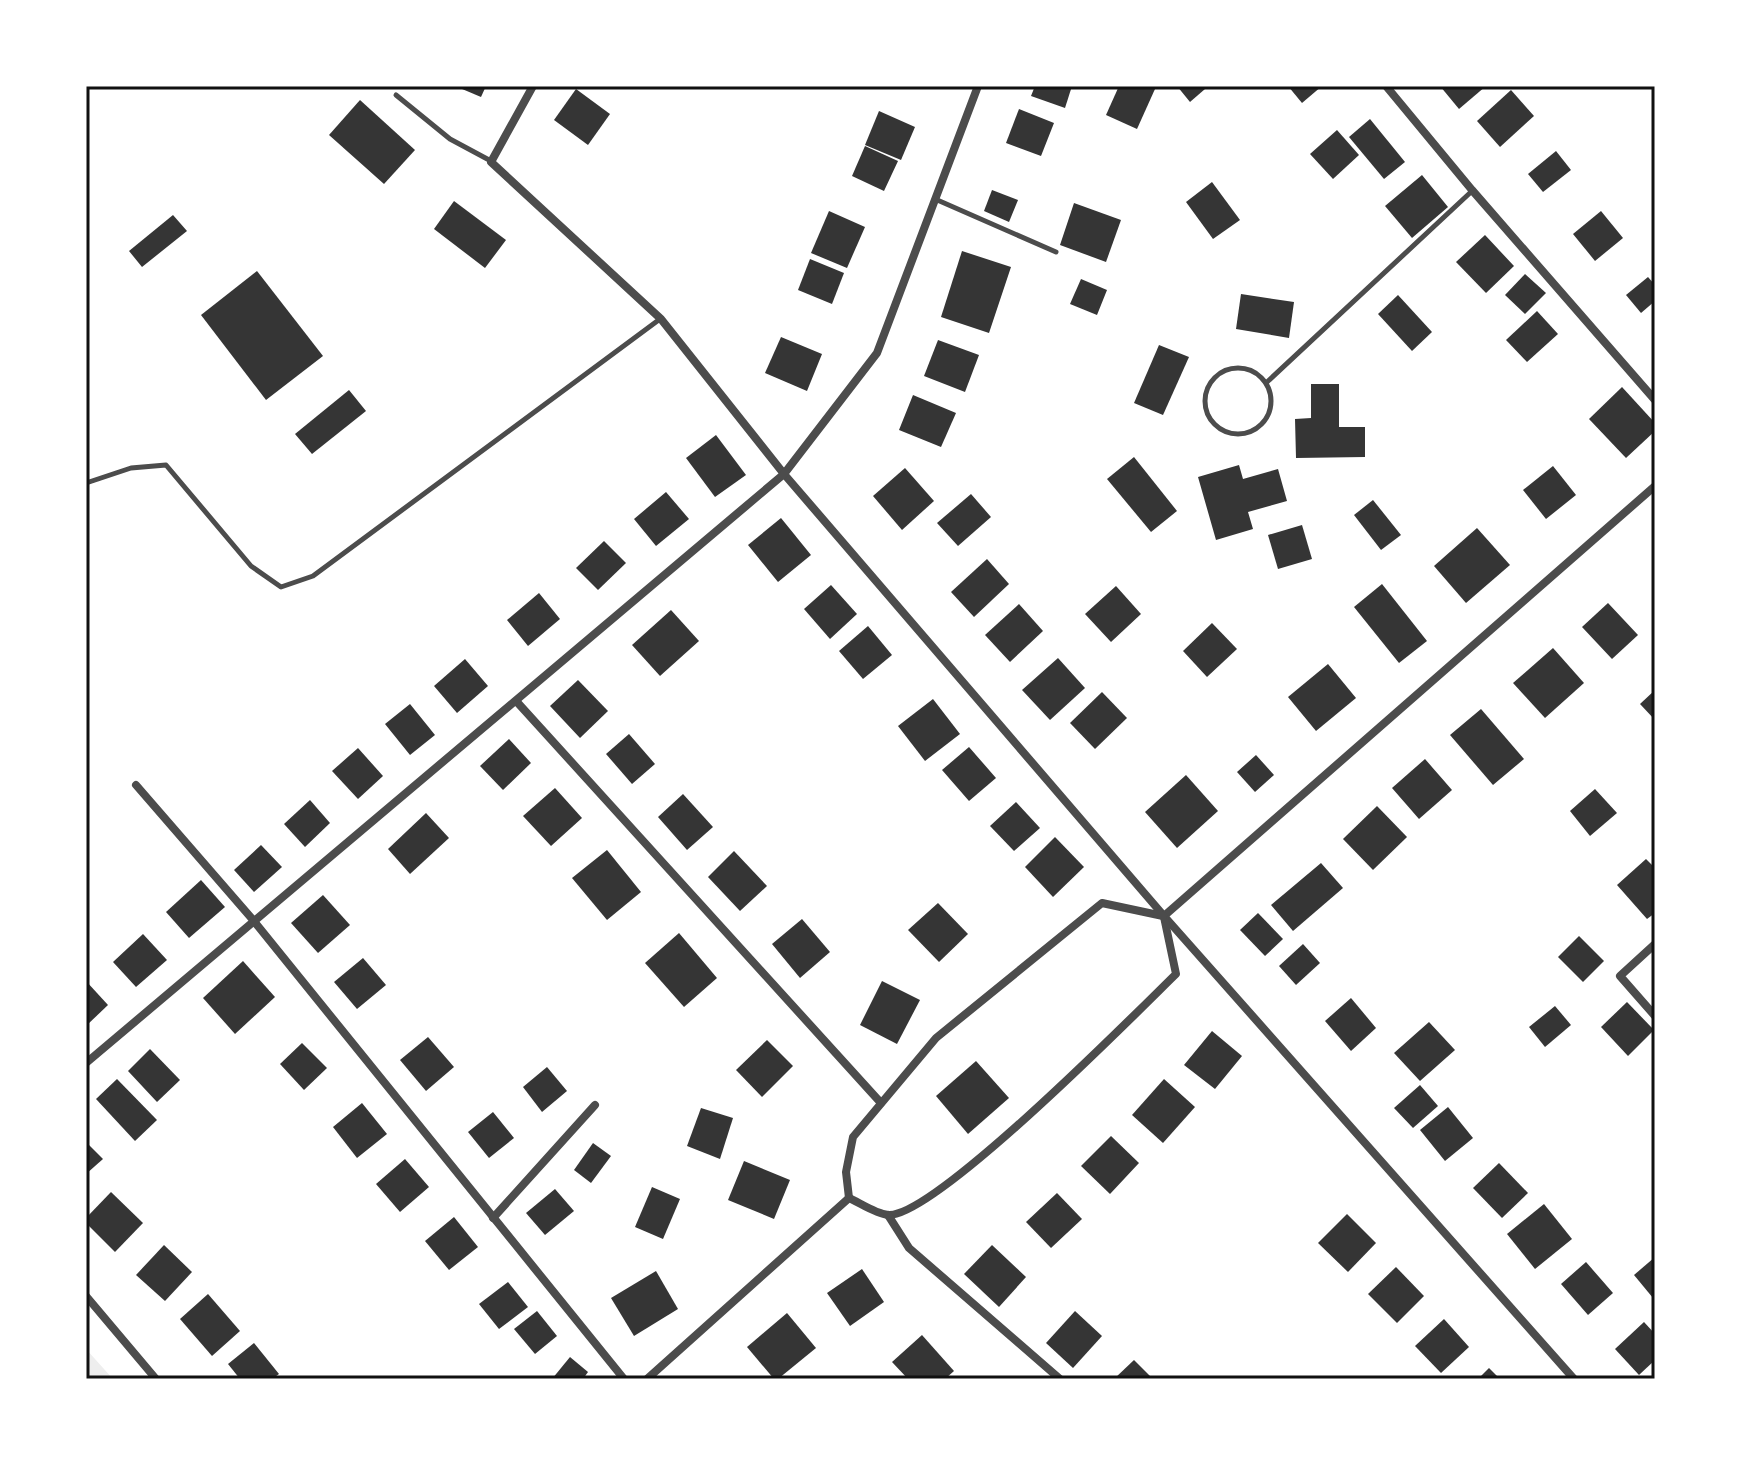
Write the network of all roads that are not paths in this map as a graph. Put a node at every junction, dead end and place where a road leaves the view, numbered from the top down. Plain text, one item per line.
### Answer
1 (533, 86) edge
2 (978, 86) edge
3 (1386, 86) edge
4 (396, 95) dead end
5 (491, 162) junction
6 (1472, 190) junction
7 (935, 199) junction
8 (1056, 252) dead end
9 (661, 319) junction
10 (1266, 383) junction
11 (1655, 400) edge
12 (784, 474) junction
13 (86, 483) edge
14 (1655, 486) edge
15 (517, 702) junction
16 (136, 785) dead end
17 (1164, 916) junction
18 (253, 920) junction
19 (1655, 944) edge
20 (1655, 1016) edge
21 (86, 1063) edge
22 (881, 1103) junction
23 (595, 1105) dead end
24 (849, 1198) junction
25 (888, 1215) junction
26 (493, 1218) junction
27 (86, 1296) edge
28 (156, 1379) edge
29 (624, 1379) edge
30 (647, 1379) edge
31 (1060, 1379) edge
32 (1574, 1379) edge

1 - 5 street
2 - 7 street
3 - 6 street
4 - 5 lane
5 - 9 street
6 - 10 lane
6 - 11 street
7 - 8 lane
7 - 12 street
9 - 12 street
9 - 13 lane
10 - 10 lane
12 - 15 street
12 - 17 street
14 - 17 street
15 - 18 street
15 - 22 street
16 - 18 street
17 - 22 street
17 - 25 street
17 - 32 street
18 - 21 street
18 - 26 street
19 - 20 street
22 - 24 street
23 - 26 street
24 - 25 street
24 - 30 street
25 - 31 street
26 - 29 street
27 - 28 street

